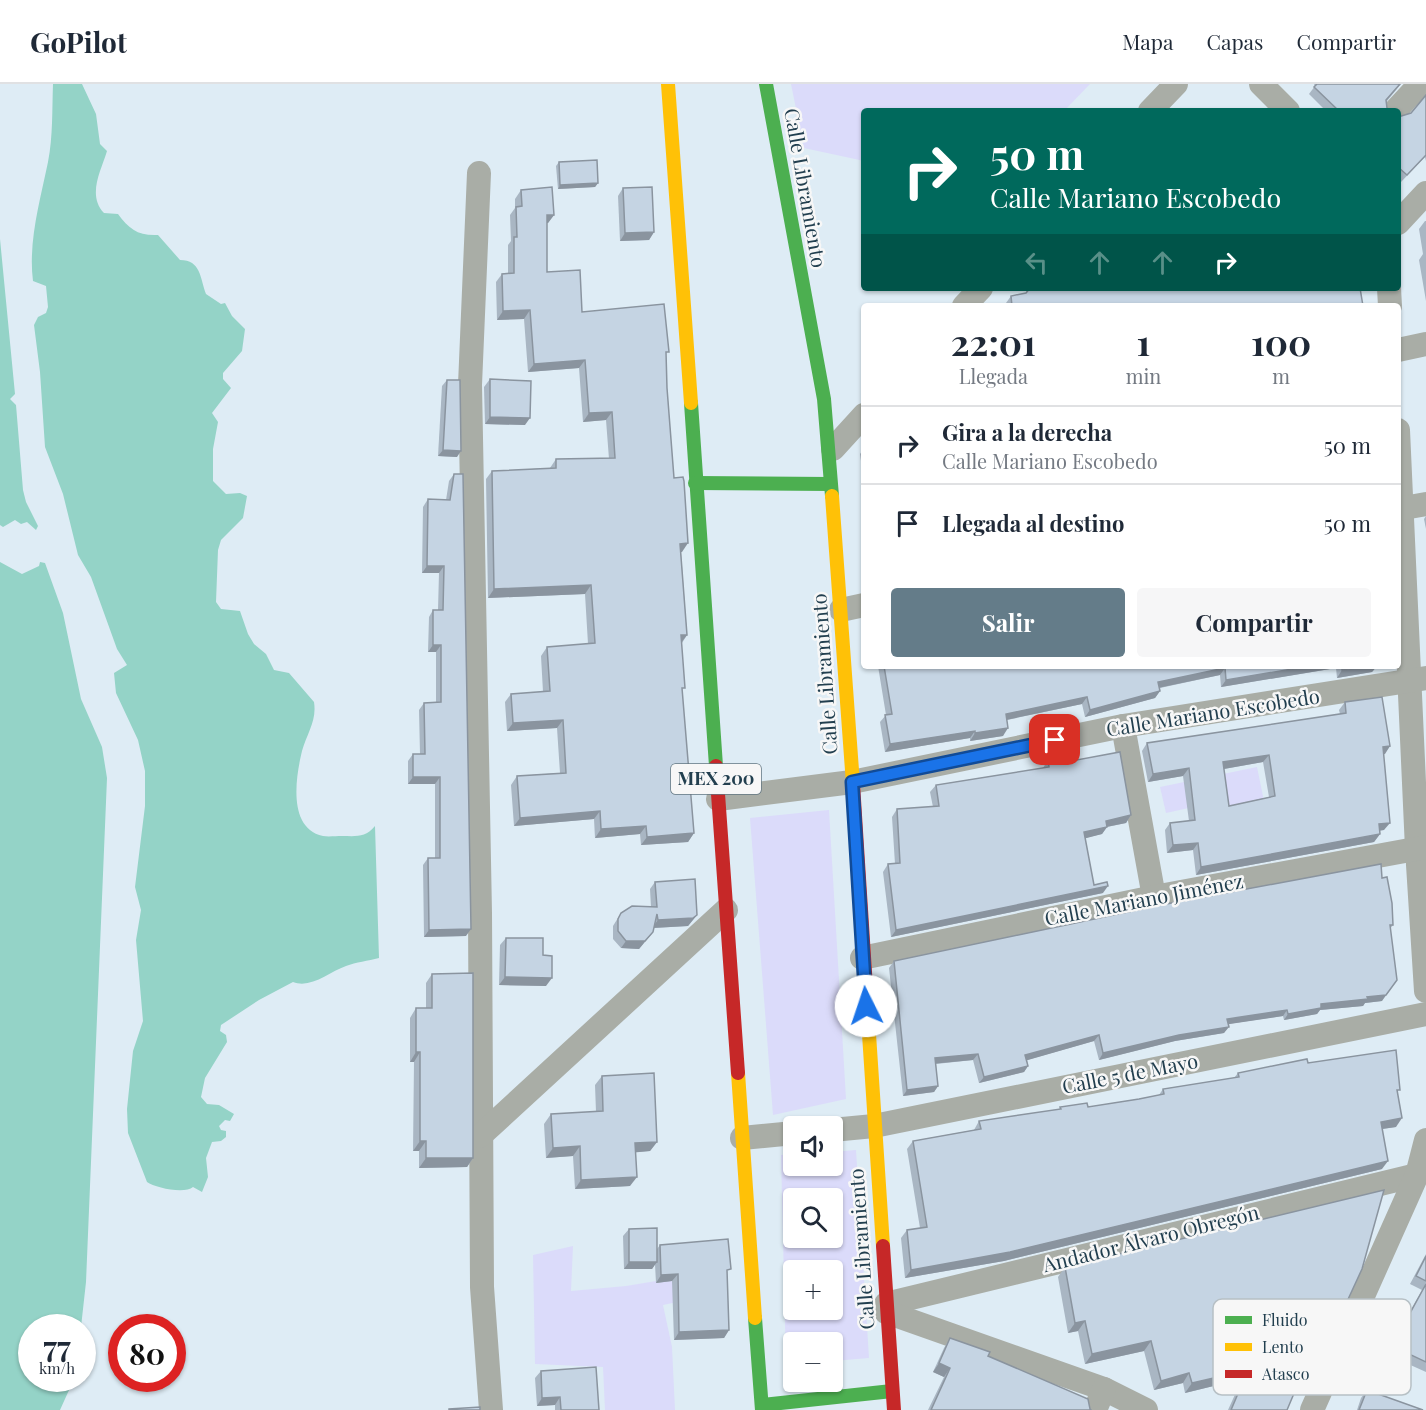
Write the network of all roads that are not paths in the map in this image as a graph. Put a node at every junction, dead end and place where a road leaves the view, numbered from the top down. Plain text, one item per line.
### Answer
1 (668, 84) edge
2 (766, 84) edge
3 (1176, 84) edge
4 (1261, 84) edge
5 (1420, 84) edge
6 (1153, 108) edge
7 (1285, 108) edge
8 (1398, 108) edge
9 (479, 173) dead end
10 (1426, 193) edge
11 (1401, 220) edge
12 (978, 291) edge
13 (967, 303) edge
14 (1426, 344) edge
15 (1401, 349) edge
16 (861, 418) edge
17 (861, 443) edge
18 (830, 448) junction
19 (695, 483) junction
20 (830, 484) junction
21 (1426, 504) edge
22 (1401, 509) edge
23 (1401, 527) edge
24 (852, 607) edge
25 (1418, 680) edge
26 (1123, 726) junction
27 (852, 782) junction
28 (718, 799) junction
29 (1421, 848) edge
30 (1154, 897) junction
31 (726, 910) junction
32 (862, 958) junction
33 (1426, 991) edge
34 (1426, 1014) edge
35 (874, 1126) junction
36 (843, 1129) edge
37 (783, 1134) edge
38 (480, 1136) junction
39 (742, 1138) junction
40 (1426, 1140) edge
41 (1417, 1175) junction
42 (1362, 1299) edge
43 (886, 1308) junction
44 (892, 1391) junction
45 (1319, 1395) edge
46 (1099, 1400) edge
47 (762, 1407) edge
48 (491, 1410) edge
49 (894, 1410) edge
50 (1146, 1410) edge
51 (1312, 1410) edge

1 - 19 highway, MEX 200
2 - 18 highway, Calle Libramiento
3 - 6 street
4 - 7 street
5 - 8 street
9 - 38 street
10 - 11 street
12 - 13 street
14 - 15 street
16 - 18 street
17 - 18 street
18 - 20 highway, Calle Libramiento
19 - 20 highway
19 - 28 highway, MEX 200
20 - 24 highway, Calle Libramiento
21 - 22 street
23 - 25 street
24 - 27 highway, Calle Libramiento
25 - 26 street, Calle Mariano Escobedo
25 - 29 street
26 - 27 street, Calle Mariano Escobedo
26 - 30 street
27 - 28 street, Calle Mariano Escobedo
27 - 32 highway, Calle Libramiento
28 - 31 highway, MEX 200
29 - 30 street, Calle Mariano Jiménez
29 - 33 street
30 - 32 street, Calle Mariano Jiménez
31 - 38 street
31 - 39 highway, MEX 200
32 - 35 highway, Calle Libramiento
34 - 35 street, Calle 5 de Mayo
35 - 36 street, Calle 5 de Mayo
35 - 43 highway, Calle Libramiento
37 - 39 street
38 - 48 street
39 - 47 highway, MEX 200
40 - 41 street
41 - 42 street
41 - 43 street, Andador Álvaro Obregón
43 - 44 highway, Calle Libramiento
43 - 46 street
44 - 47 highway
44 - 49 highway, Calle Libramiento
45 - 51 street
46 - 50 street

